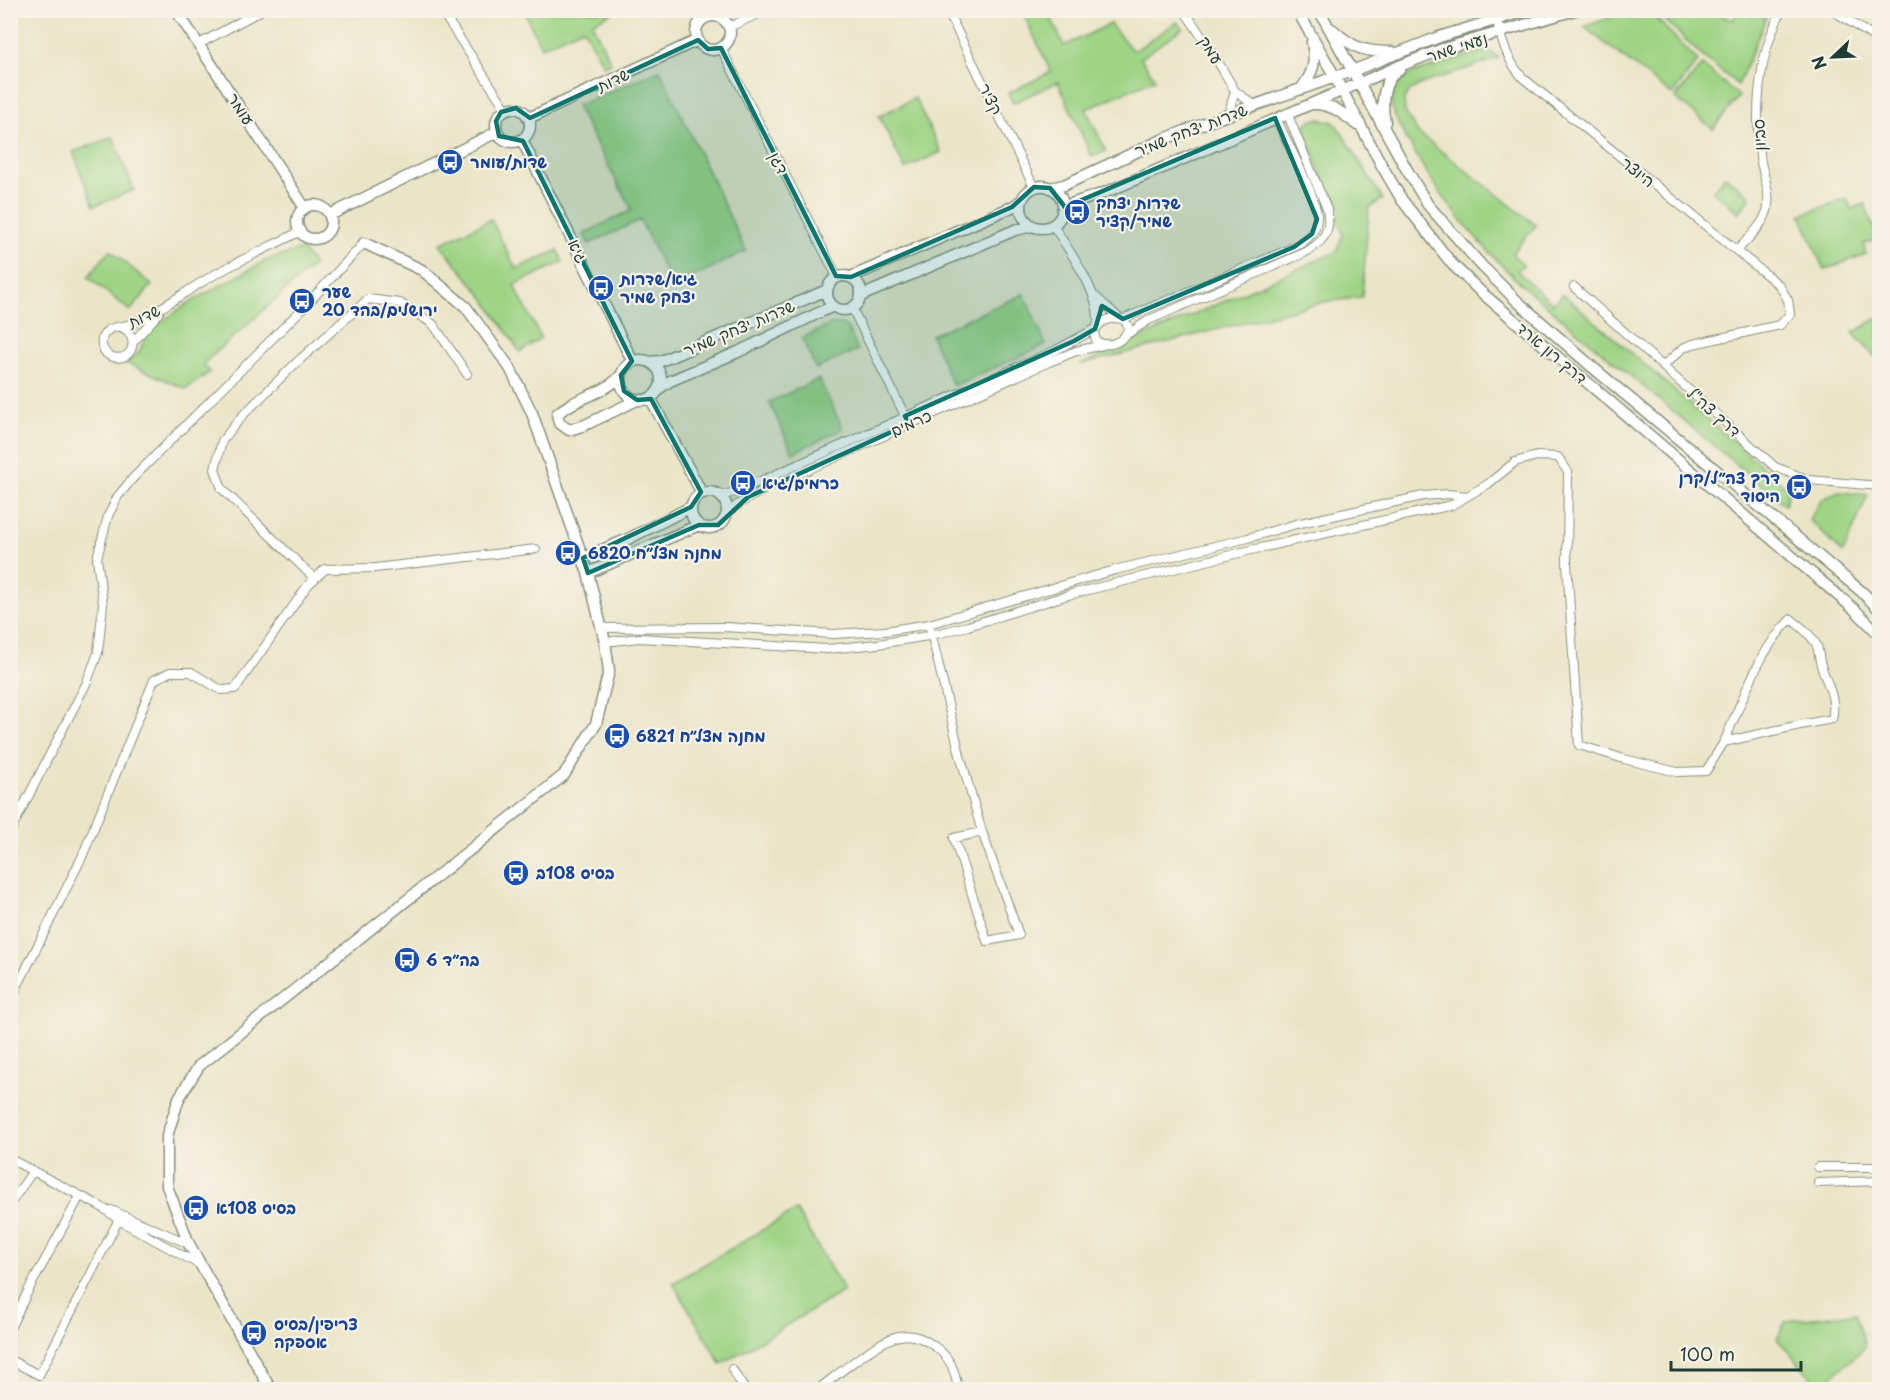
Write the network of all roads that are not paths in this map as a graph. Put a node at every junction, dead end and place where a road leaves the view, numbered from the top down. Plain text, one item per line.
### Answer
1 (176, 10) edge
2 (262, 10) edge
3 (441, 10) edge
4 (767, 10) edge
5 (946, 10) edge
6 (1184, 10) edge
7 (1297, 10) edge
8 (1319, 10) edge
9 (1528, 10) edge
10 (1575, 10) edge
11 (1782, 10) edge
12 (1832, 10) edge
13 (705, 14) edge
14 (1497, 20) junction
15 (1325, 21) junction
16 (729, 27) junction
17 (1499, 33) junction
18 (1311, 36) junction
19 (698, 40) junction
20 (1880, 41) edge
21 (199, 44) junction
22 (721, 48) junction
23 (1399, 52) junction
24 (1420, 58) junction
25 (1352, 71) junction
26 (1335, 77) junction
27 (1358, 83) junction
28 (1301, 89) junction
29 (1342, 90) junction
30 (1235, 91) junction
31 (1254, 105) junction
32 (1301, 107) junction
33 (506, 109) junction
34 (1287, 113) junction
35 (1228, 115) junction
36 (528, 118) junction
37 (1275, 118) junction
38 (1362, 129) junction
39 (496, 132) junction
40 (1388, 134) junction
41 (522, 140) junction
42 (1034, 187) junction
43 (1050, 188) junction
44 (1022, 200) junction
45 (305, 208) junction
46 (1062, 211) junction
47 (330, 215) junction
48 (1053, 225) junction
49 (1033, 226) junction
50 (301, 231) junction
51 (364, 243) joint
52 (1737, 251) junction
53 (837, 277) junction
54 (851, 277) junction
55 (1574, 287) dead end
56 (827, 290) junction
57 (1091, 291) junction
58 (861, 296) junction
59 (166, 306) junction
60 (833, 306) junction
61 (852, 308) junction
62 (1121, 318) junction
63 (121, 327) junction
64 (1096, 327) junction
65 (1126, 335) junction
66 (133, 342) junction
67 (1102, 345) junction
68 (633, 362) junction
69 (650, 362) junction
70 (1663, 366) junction
71 (467, 374) dead end
72 (621, 375) junction
73 (660, 388) junction
74 (650, 398) junction
75 (637, 400) junction
76 (905, 416) junction
77 (909, 424) junction
78 (1879, 485) edge
79 (702, 494) junction
80 (717, 494) junction
81 (1467, 496) junction
82 (692, 507) junction
83 (726, 514) junction
84 (699, 525) junction
85 (536, 549) dead end
86 (583, 558) junction
87 (588, 573) junction
88 (315, 579) junction
89 (1880, 610) edge
90 (929, 624) junction
91 (602, 628) junction
92 (931, 635) junction
93 (1880, 635) edge
94 (605, 642) junction
95 (1724, 742) junction
96 (10, 832) edge
97 (982, 832) junction
98 (10, 1001) edge
99 (10, 1159) edge
100 (1818, 1167) dead end
101 (1880, 1167) edge
102 (33, 1171) junction
103 (1880, 1181) edge
104 (1818, 1183) dead end
105 (81, 1196) junction
106 (10, 1204) edge
107 (100, 1206) junction
108 (120, 1220) junction
109 (189, 1244) junction
110 (202, 1266) junction
111 (10, 1328) edge
112 (249, 1348) junction
113 (10, 1360) edge
114 (732, 1369) dead end
115 (262, 1389) edge
116 (271, 1389) edge
117 (745, 1389) edge
118 (817, 1389) edge
119 (958, 1389) edge

1 - 21 street, עומר
2 - 21 street
3 - 33 street
4 - 16 street
5 - 42 street, קציר
6 - 30 street, עמק
7 - 18 street, דרך רון ארד
8 - 15 street, דרך רון ארד
9 - 14 street, נעמי שמר
10 - 17 street, נעמי שמר
11 - 52 street, סביון
12 - 20 street
13 - 16 street
13 - 19 street
14 - 17 street, היוצר
14 - 23 street, נעמי שמר
15 - 23 street
15 - 25 street, דרך רון ארד
16 - 22 street
17 - 24 street, נעמי שמר
17 - 52 street, היוצר
18 - 26 street, דרך רון ארד
18 - 28 street
19 - 22 street
19 - 36 street, שדות
21 - 45 street, עומר
22 - 53 street, דגן
23 - 25 street, נעמי שמר
24 - 27 street, נעמי שמר
24 - 40 street
25 - 26 street, נעמי שמר
25 - 27 street, דרך רון ארד
26 - 28 street, שדרות יצחק שמיר
26 - 29 street, דרך רון ארד
27 - 29 street, נעמי שמר
27 - 40 street, דרך רון ארד
28 - 31 street, שדרות יצחק שמיר
29 - 32 street, שדרות יצחק שמיר
29 - 38 street, דרך רון ארד
30 - 31 street, עמק
30 - 35 street
31 - 35 street, שדרות יצחק שמיר
32 - 34 street, שדרות יצחק שמיר
32 - 38 street
33 - 36 street
33 - 39 street
34 - 37 street, שדרות יצחק שמיר
34 - 65 street
35 - 43 street, שדרות יצחק שמיר
36 - 41 street
37 - 46 street, שדרות יצחק שמיר
37 - 62 street
38 - 93 street, דרך רון ארד
39 - 41 street
39 - 47 street
40 - 89 street, דרך רון ארד
41 - 68 street, גיא
42 - 43 street
42 - 44 street
43 - 46 street
44 - 49 street
44 - 54 street
45 - 47 street
45 - 50 street
46 - 48 street
47 - 50 street
48 - 49 street
48 - 57 street
49 - 58 street
50 - 59 street, שדות
51 - 86 street
51 - 96 street
52 - 70 street, היוצר
53 - 54 street
53 - 56 street
54 - 58 street
55 - 70 street, דרך צה"ל
56 - 60 street
56 - 69 street, שדרות יצחק שמיר
57 - 62 street
57 - 64 street
58 - 61 street
59 - 63 street, שדות
59 - 66 street, שדות
60 - 61 street
60 - 73 street, שדרות יצחק שמיר
61 - 76 street
62 - 64 street
62 - 65 street
63 - 66 street
63 - 66 street
64 - 67 street
64 - 76 street, כרמים
65 - 67 street
67 - 77 street, כרמים
68 - 69 street
68 - 72 street
69 - 73 street
70 - 78 street, דרך צה"ל
71 - 88 street
72 - 75 street
72 - 75 street
73 - 74 street
74 - 75 street
74 - 79 street
76 - 77 street
76 - 80 street, כרמים
77 - 83 street, כרמים
79 - 80 street
79 - 82 street
80 - 83 street
81 - 90 street
81 - 92 street
81 - 95 street
82 - 84 street
82 - 86 street
83 - 84 street
84 - 87 street
85 - 88 street
86 - 87 street
87 - 91 street
88 - 98 street
90 - 91 street
90 - 92 street
91 - 94 street
92 - 94 street
92 - 97 street
94 - 109 street
95 - 95 street
97 - 97 street
99 - 102 street
100 - 101 street
102 - 105 street
102 - 106 street
103 - 104 street
105 - 107 street
105 - 111 street
107 - 108 street
107 - 109 street
108 - 110 street
108 - 113 street
109 - 110 street
110 - 112 street
112 - 115 street
112 - 116 street
114 - 117 street
118 - 119 street

